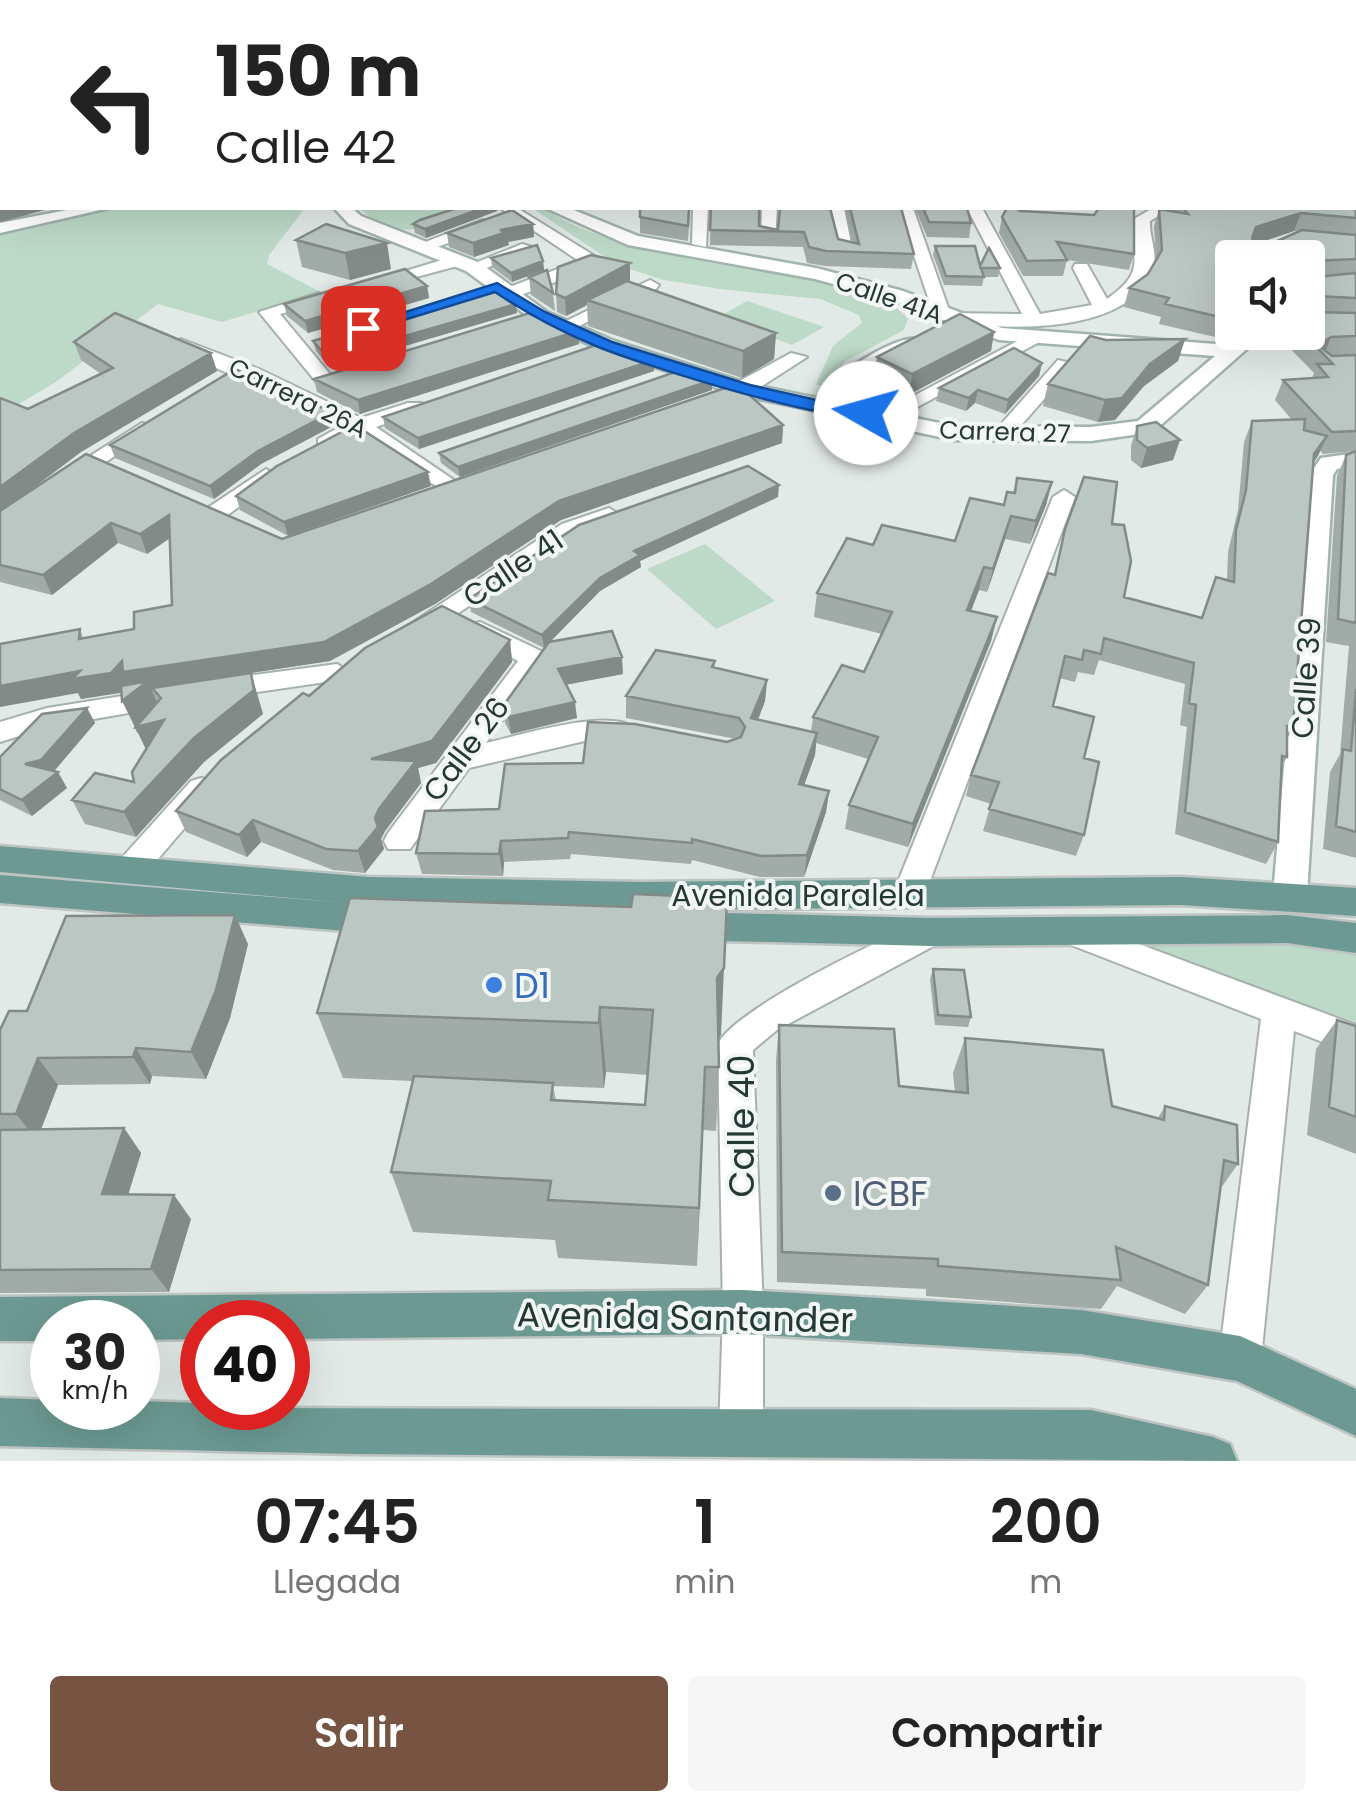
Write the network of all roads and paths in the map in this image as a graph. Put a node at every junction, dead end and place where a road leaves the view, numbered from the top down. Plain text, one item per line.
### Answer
1 (90, 210) edge
2 (345, 210) edge
3 (512, 210) edge
4 (559, 210) edge
5 (700, 210) edge
6 (769, 210) edge
7 (837, 210) edge
8 (905, 210) edge
9 (975, 210) edge
10 (1160, 210) edge
11 (0, 228) edge
12 (559, 238) junction
13 (769, 238) edge
14 (700, 244) dead end
15 (418, 248) junction
16 (848, 254) edge
17 (592, 262) junction
18 (464, 264) junction
19 (1082, 268) dead end
20 (620, 270) edge
21 (650, 285) edge
22 (362, 286) edge
23 (494, 291) junction
24 (343, 292) edge
25 (626, 296) junction
26 (660, 308) edge
27 (1104, 310) junction
28 (939, 313) junction
29 (1032, 316) junction
30 (567, 324) junction
31 (973, 327) junction
32 (928, 332) junction
33 (1036, 339) junction
34 (169, 340) edge
35 (607, 345) junction
36 (1224, 350) edge
37 (790, 354) dead end
38 (1215, 355) junction
39 (571, 356) edge
40 (1066, 364) edge
41 (242, 368) junction
42 (684, 371) junction
43 (646, 384) edge
44 (208, 388) edge
45 (744, 389) junction
46 (292, 390) junction
47 (428, 403) edge
48 (690, 407) edge
49 (874, 415) junction
50 (158, 419) edge
51 (357, 426) junction
52 (1002, 435) junction
53 (91, 460) junction
54 (1343, 462) edge
55 (127, 475) edge
56 (453, 487) edge
57 (46, 493) edge
58 (1064, 497) dead end
59 (639, 505) edge
60 (217, 513) edge
61 (446, 612) junction
62 (399, 638) edge
63 (292, 710) edge
64 (0, 732) edge
65 (654, 735) edge
66 (457, 760) junction
67 (216, 772) edge
68 (399, 841) dead end
69 (0, 859) edge
70 (129, 871) junction
71 (0, 889) edge
72 (909, 894) junction
73 (1290, 895) junction
74 (1356, 902) edge
75 (1065, 930) junction
76 (932, 932) junction
77 (1356, 938) edge
78 (1279, 1010) junction
79 (1356, 1040) edge
80 (743, 1312) junction
81 (0, 1319) edge
82 (1240, 1359) junction
83 (1356, 1413) edge
84 (0, 1422) edge
85 (741, 1432) junction
86 (1213, 1461) edge

1 - 11 main road
2 - 15 main road, Carrera 27
3 - 12 street
3 - 15 street
4 - 28 main road, Calle 41A
5 - 14 street
6 - 13 street
7 - 16 street
8 - 28 street
9 - 29 street
10 - 27 street
12 - 17 street
12 - 18 street
15 - 18 main road, Carrera 27
17 - 20 street
17 - 23 street
18 - 22 street
18 - 23 main road, Carrera 27
19 - 27 street
21 - 25 street
23 - 30 main road, Carrera 27
24 - 46 street
25 - 26 street
25 - 30 street
27 - 29 street
28 - 29 street
28 - 31 main road, Calle 41A
28 - 32 main road
30 - 35 main road, Carrera 27
31 - 32 main road
31 - 33 main road, Calle 41A
32 - 49 main road
33 - 38 main road, Calle 41A
33 - 49 street
34 - 41 street, Carrera 26A
35 - 39 street
35 - 42 main road, Carrera 27
36 - 38 main road
37 - 45 street
38 - 52 main road, Carrera 27
40 - 52 street
41 - 44 street
41 - 46 street, Carrera 26A
42 - 43 street
42 - 45 main road, Carrera 27
45 - 48 street
45 - 49 main road, Carrera 27
46 - 51 street, Carrera 26A
47 - 51 street
49 - 52 main road, Carrera 27
50 - 53 street
51 - 56 street, Carrera 26A
51 - 60 street
53 - 55 street
53 - 57 street
54 - 73 main road, Calle 39
58 - 72 street
59 - 61 street, Calle 41
61 - 62 street, Calle 41
61 - 66 street, Calle 26
63 - 64 street
65 - 66 street
66 - 68 street, Calle 26
67 - 70 street
69 - 70 main road, Avenida Paralela
70 - 72 main road, Avenida Paralela
71 - 76 main road, Avenida Paralela
72 - 73 main road, Avenida Paralela
73 - 74 main road, Avenida Paralela
75 - 76 main road, Avenida Paralela
75 - 77 main road, Avenida Paralela
75 - 78 street
76 - 80 street, Calle 40
78 - 79 street
78 - 82 street
80 - 81 main road, Avenida Santander
80 - 82 main road, Avenida Santander
80 - 85 street
82 - 83 main road, Avenida Santander
84 - 85 main road
85 - 86 main road

